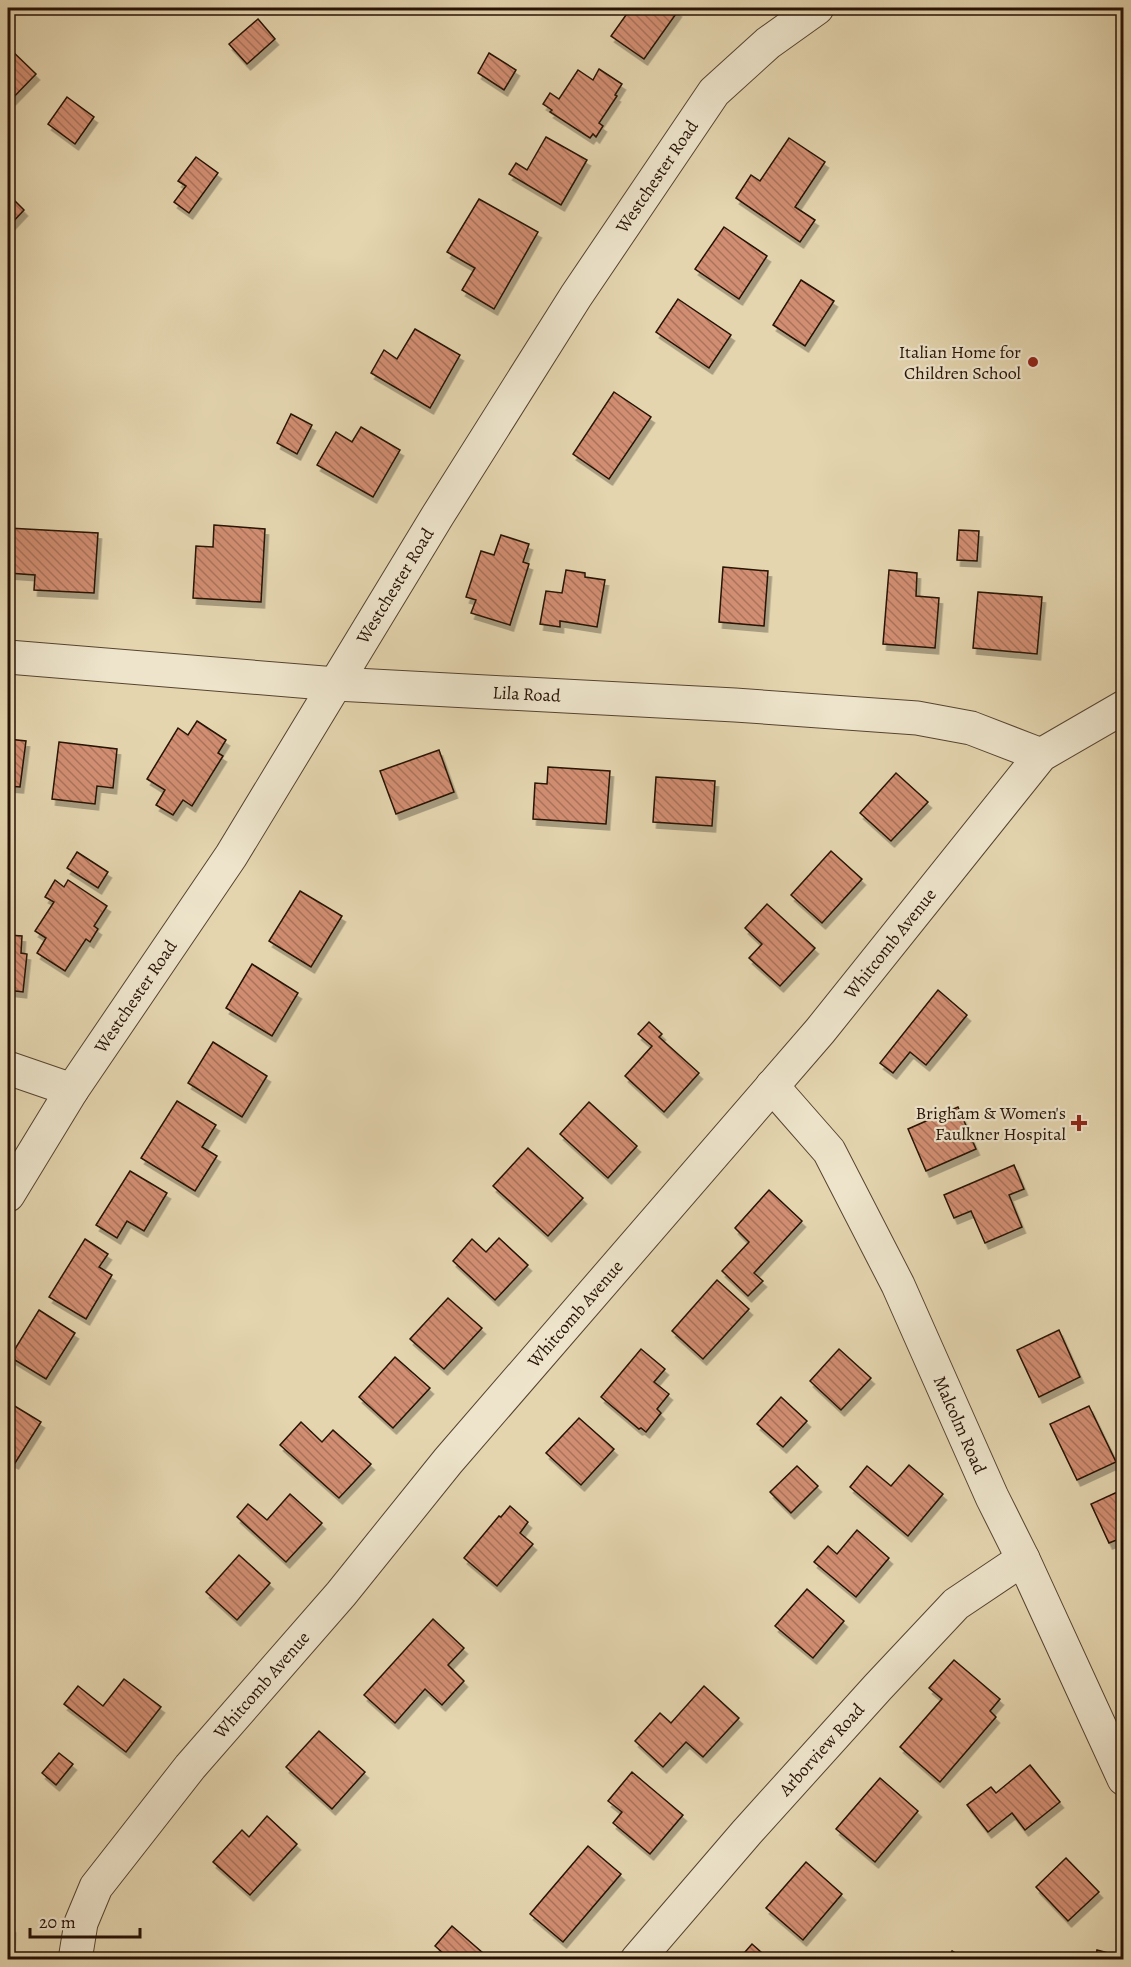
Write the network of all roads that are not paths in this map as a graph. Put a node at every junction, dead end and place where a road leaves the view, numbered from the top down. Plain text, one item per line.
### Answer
1 (817, 8) edge
2 (8, 657) edge
3 (336, 684) junction
4 (1124, 707) edge
5 (1041, 755) junction
6 (8, 1068) edge
7 (772, 1086) junction
8 (72, 1090) junction
9 (8, 1195) edge
10 (1023, 1559) junction
11 (1124, 1779) edge
12 (75, 1959) edge
13 (637, 1959) edge

1 - 3 street, Westchester Road
2 - 3 street, Lila Road
3 - 5 street, Lila Road
3 - 8 street, Westchester Road
4 - 5 street, Whitcomb Avenue
5 - 7 street, Whitcomb Avenue
6 - 8 street
7 - 10 street, Malcolm Road
7 - 12 street, Whitcomb Avenue
8 - 9 street, Westchester Road
10 - 11 street, Malcolm Road
10 - 13 street, Arborview Road

